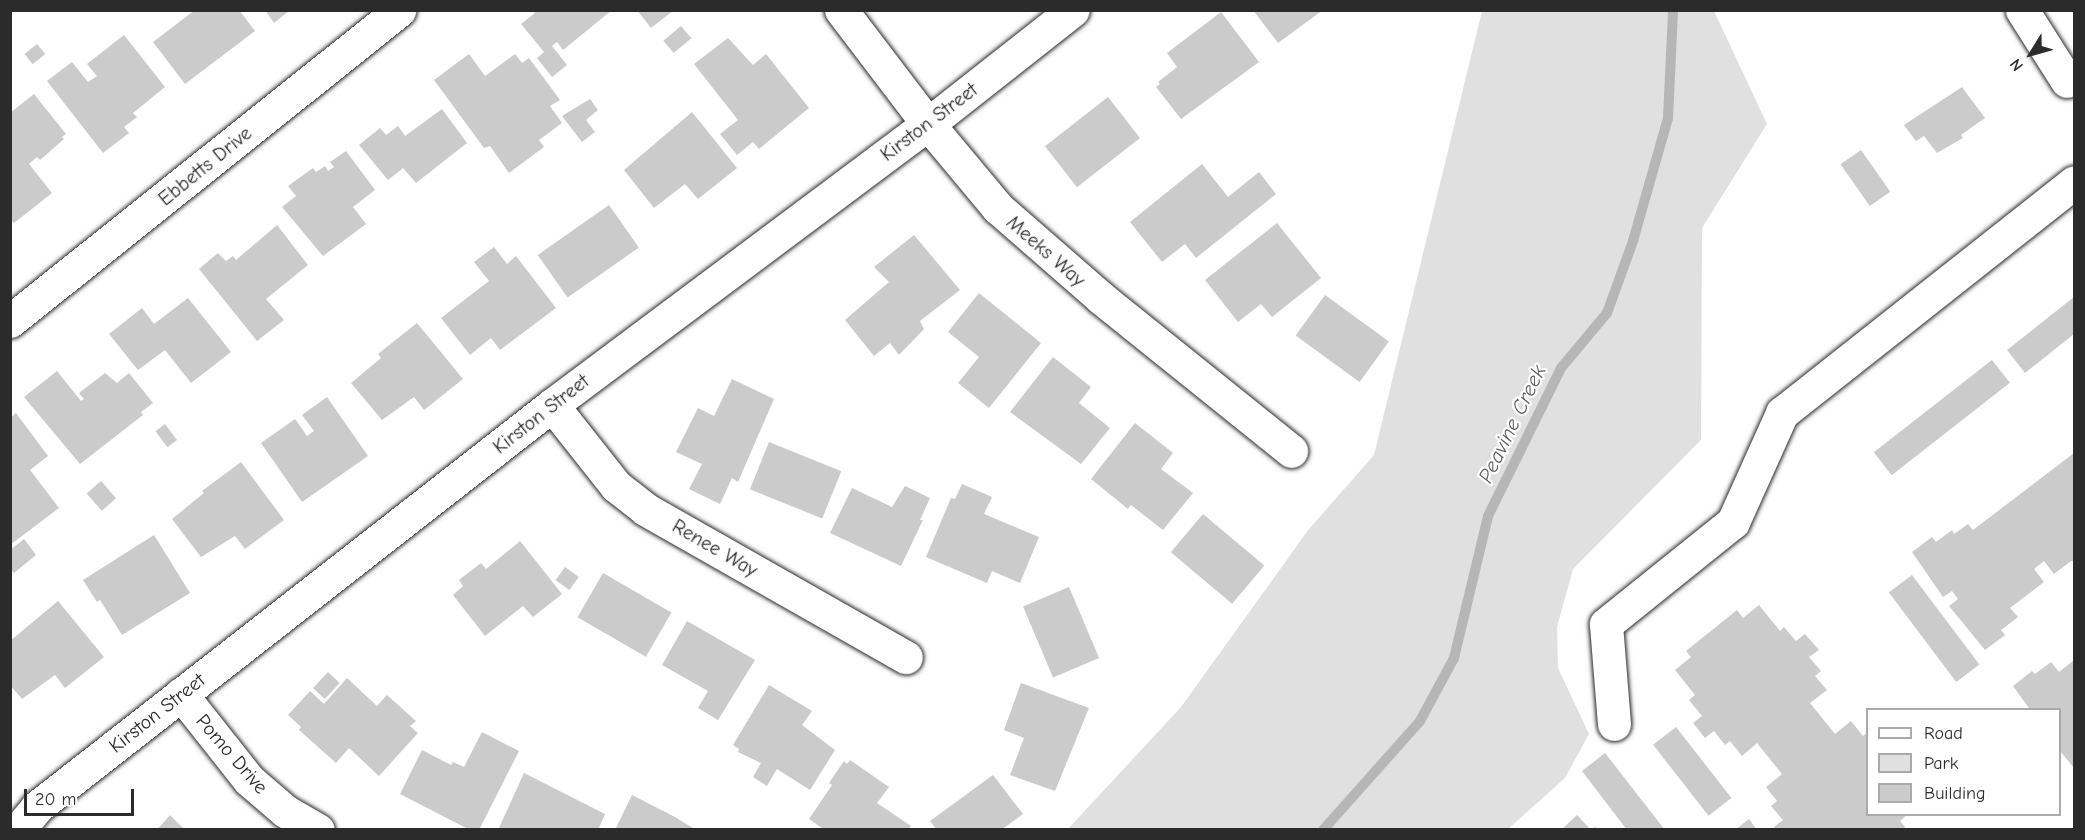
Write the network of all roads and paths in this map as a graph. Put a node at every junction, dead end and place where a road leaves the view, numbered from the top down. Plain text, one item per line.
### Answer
1 (399, 10) edge
2 (841, 10) edge
3 (1073, 10) edge
4 (2022, 10) edge
5 (2067, 81) dead end
6 (928, 124) junction
7 (2074, 182) edge
8 (10, 321) edge
9 (552, 405) junction
10 (1291, 451) dead end
11 (906, 657) dead end
12 (181, 694) junction
13 (1614, 724) dead end
14 (18, 830) edge
15 (318, 830) edge

1 - 8 street, Ebbetts Drive
2 - 6 street, Meeks Way
3 - 6 street, Kirston Street
4 - 5 street
6 - 9 street, Kirston Street
6 - 10 street, Meeks Way
7 - 13 street
9 - 11 street, Renee Way
9 - 12 street, Kirston Street
12 - 14 street, Kirston Street
12 - 15 street, Pomo Drive

